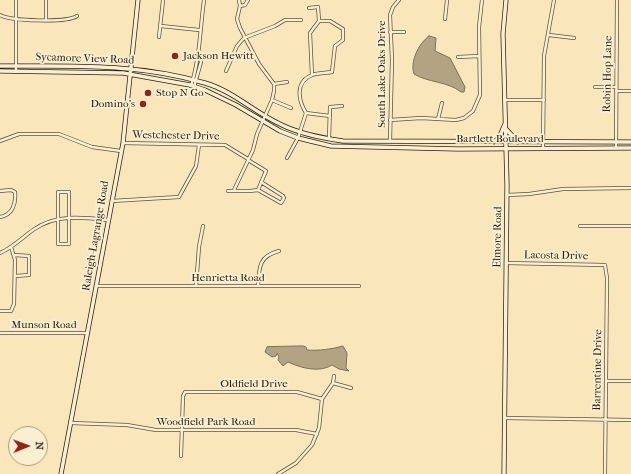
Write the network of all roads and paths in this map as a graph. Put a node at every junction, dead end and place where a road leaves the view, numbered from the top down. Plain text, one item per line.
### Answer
1 (16, 0) edge
2 (46, 0) edge
3 (138, 0) edge
4 (163, 0) edge
5 (204, 0) edge
6 (239, 0) edge
7 (248, 0) edge
8 (399, 0) edge
9 (447, 0) edge
10 (482, 0) edge
11 (506, 0) edge
12 (554, 0) edge
13 (617, 0) edge
14 (240, 6) junction
15 (309, 8) dead end
16 (0, 15) edge
17 (77, 16) dead end
18 (16, 19) junction
19 (46, 19) junction
20 (445, 19) dead end
21 (301, 20) dead end
22 (319, 20) junction
23 (160, 26) junction
24 (200, 30) junction
25 (390, 32) junction
26 (404, 32) dead end
27 (548, 35) junction
28 (159, 37) dead end
29 (244, 38) junction
30 (574, 38) dead end
31 (479, 56) junction
32 (458, 57) dead end
33 (0, 66) edge
34 (16, 66) junction
35 (131, 68) junction
36 (0, 71) edge
37 (16, 71) junction
38 (226, 71) dead end
39 (157, 73) junction
40 (130, 74) junction
41 (312, 75) junction
42 (178, 76) junction
43 (156, 78) junction
44 (194, 80) junction
45 (287, 82) dead end
46 (177, 83) junction
47 (274, 84) junction
48 (192, 86) junction
49 (595, 87) dead end
50 (616, 87) junction
51 (616, 91) junction
52 (631, 91) edge
53 (272, 100) junction
54 (505, 100) junction
55 (544, 100) junction
56 (442, 103) dead end
57 (342, 106) dead end
58 (291, 108) dead end
59 (306, 113) junction
60 (330, 116) junction
61 (264, 118) junction
62 (438, 119) junction
63 (390, 120) junction
64 (506, 122) junction
65 (506, 129) junction
66 (299, 135) junction
67 (329, 139) junction
68 (0, 141) edge
69 (348, 141) junction
70 (370, 142) joint
71 (390, 142) junction
72 (438, 142) junction
73 (493, 142) junction
74 (506, 142) junction
75 (519, 142) junction
76 (543, 142) junction
77 (616, 142) junction
78 (631, 142) edge
79 (123, 144) junction
80 (199, 145) junction
81 (348, 148) junction
82 (370, 148) joint
83 (439, 148) junction
84 (543, 148) junction
85 (616, 148) junction
86 (631, 148) edge
87 (506, 149) junction
88 (121, 151) junction
89 (287, 158) dead end
90 (248, 159) junction
91 (261, 182) junction
92 (631, 188) edge
93 (234, 190) junction
94 (258, 190) junction
95 (0, 191) edge
96 (228, 191) dead end
97 (507, 195) junction
98 (112, 201) junction
99 (0, 217) edge
100 (69, 218) junction
101 (58, 219) junction
102 (108, 220) junction
103 (203, 226) dead end
104 (580, 226) dead end
105 (631, 226) edge
106 (11, 247) junction
107 (279, 251) dead end
108 (0, 253) edge
109 (14, 255) junction
110 (506, 263) junction
111 (605, 265) joint
112 (15, 276) junction
113 (96, 286) junction
114 (196, 286) junction
115 (258, 286) junction
116 (359, 286) dead end
117 (0, 311) edge
118 (0, 333) edge
119 (87, 333) junction
120 (334, 376) dead end
121 (605, 381) junction
122 (631, 381) edge
123 (333, 383) junction
124 (351, 388) dead end
125 (322, 399) junction
126 (504, 418) junction
127 (605, 420) junction
128 (631, 420) edge
129 (71, 423) junction
130 (182, 430) junction
131 (317, 434) junction
132 (181, 456) dead end
133 (61, 474) edge
134 (278, 474) edge
135 (504, 474) edge
136 (605, 474) edge

1 - 18 street
2 - 19 street
3 - 35 main road, Raleigh-Lagrange Road
4 - 23 street
5 - 24 street
6 - 14 street
7 - 14 street
8 - 25 street, South Lake Oaks Drive
9 - 20 street
10 - 31 street
11 - 54 main road, Elmore Road
12 - 27 street
13 - 50 street, Robin Hop Lane
14 - 29 street
15 - 22 street
16 - 18 street
17 - 19 street
18 - 19 street
18 - 34 street
21 - 29 street
22 - 41 street
22 - 41 street
23 - 24 street
23 - 28 street
24 - 44 street
25 - 26 street
25 - 63 street, South Lake Oaks Drive
27 - 30 street
27 - 55 street
29 - 38 street
29 - 47 street
31 - 32 street
31 - 62 street
33 - 34 main road, Sycamore View Road
34 - 35 main road, Sycamore View Road
34 - 37 street
35 - 39 main road, Sycamore View Road
35 - 40 main road, Raleigh-Lagrange Road
36 - 37 main road, Sycamore View Road
37 - 40 main road, Sycamore View Road
39 - 42 main road, Sycamore View Road
39 - 43 main road
40 - 43 main road, Sycamore View Road
40 - 79 main road, Raleigh-Lagrange Road
41 - 59 street
42 - 44 main road, Sycamore View Road
42 - 46 main road
43 - 46 main road, Sycamore View Road
44 - 48 street
44 - 61 main road, Sycamore View Road
45 - 47 street
46 - 48 main road, Sycamore View Road
47 - 53 street
48 - 61 main road, Sycamore View Road
49 - 50 street
50 - 51 street, Robin Hop Lane
51 - 52 street
51 - 77 street, Robin Hop Lane
53 - 58 street
53 - 61 street
54 - 55 street
54 - 64 main road, Elmore Road
55 - 76 street
56 - 62 street
57 - 60 street
59 - 60 street
59 - 66 street
60 - 67 street
61 - 66 main road, Sycamore View Road
61 - 66 main road, Sycamore View Road
61 - 90 street
62 - 63 street
63 - 71 street, South Lake Oaks Drive
64 - 65 main road, Elmore Road
64 - 73 main road
65 - 74 main road, Elmore Road
65 - 75 main road
66 - 67 main road, Sycamore View Road
66 - 81 main road, Sycamore View Road
66 - 89 street
67 - 69 main road, Sycamore View Road
68 - 88 street
69 - 70 main road, Sycamore View Road
69 - 81 main road
70 - 71 main road, Bartlett Boulevard
71 - 72 main road, Bartlett Boulevard
72 - 73 main road, Bartlett Boulevard
72 - 83 main road
73 - 74 main road, Bartlett Boulevard
74 - 75 main road, Bartlett Boulevard
74 - 87 main road, Elmore Road
75 - 76 main road, Bartlett Boulevard
76 - 77 main road, Bartlett Boulevard
76 - 84 street
77 - 78 main road, Bartlett Boulevard
77 - 85 street, Robin Hop Lane
79 - 80 street, Westchester Drive
79 - 88 main road, Raleigh-Lagrange Road
80 - 90 street, Westchester Drive
80 - 98 street
81 - 82 main road, Sycamore View Road
82 - 83 main road, Bartlett Boulevard
83 - 87 main road, Bartlett Boulevard
84 - 85 main road, Bartlett Boulevard
84 - 87 main road, Bartlett Boulevard
85 - 86 main road, Bartlett Boulevard
87 - 97 main road, Elmore Road
88 - 98 main road, Raleigh-Lagrange Road
90 - 91 street, Westchester Drive
90 - 93 street
91 - 94 street
91 - 94 street
92 - 97 street
93 - 94 street
93 - 96 street
95 - 99 street
97 - 110 main road, Elmore Road
98 - 102 main road, Raleigh-Lagrange Road
100 - 101 street
100 - 101 street
100 - 101 street
100 - 102 street
101 - 106 street
102 - 113 main road, Raleigh-Lagrange Road
103 - 114 street
104 - 105 street
106 - 108 street
106 - 109 street
107 - 115 street
109 - 112 street
109 - 112 street
110 - 111 street, Lacosta Drive
110 - 126 main road, Elmore Road
111 - 121 street, Barrentine Drive
112 - 117 street
113 - 114 street, Henrietta Road
113 - 119 main road, Raleigh-Lagrange Road
114 - 115 street, Henrietta Road
115 - 116 street, Henrietta Road
118 - 119 street, Munson Road
119 - 129 main road, Raleigh-Lagrange Road
120 - 123 street
121 - 122 street
121 - 127 street, Barrentine Drive
123 - 124 street
123 - 125 street
125 - 130 street, Oldfield Drive
125 - 131 street
126 - 127 street
126 - 135 main road, Elmore Road
127 - 128 street
127 - 136 street, Barrentine Drive
129 - 130 street, Woodfield Park Road
129 - 133 main road, Raleigh-Lagrange Road
130 - 131 street, Woodfield Park Road
130 - 132 street
131 - 134 street

